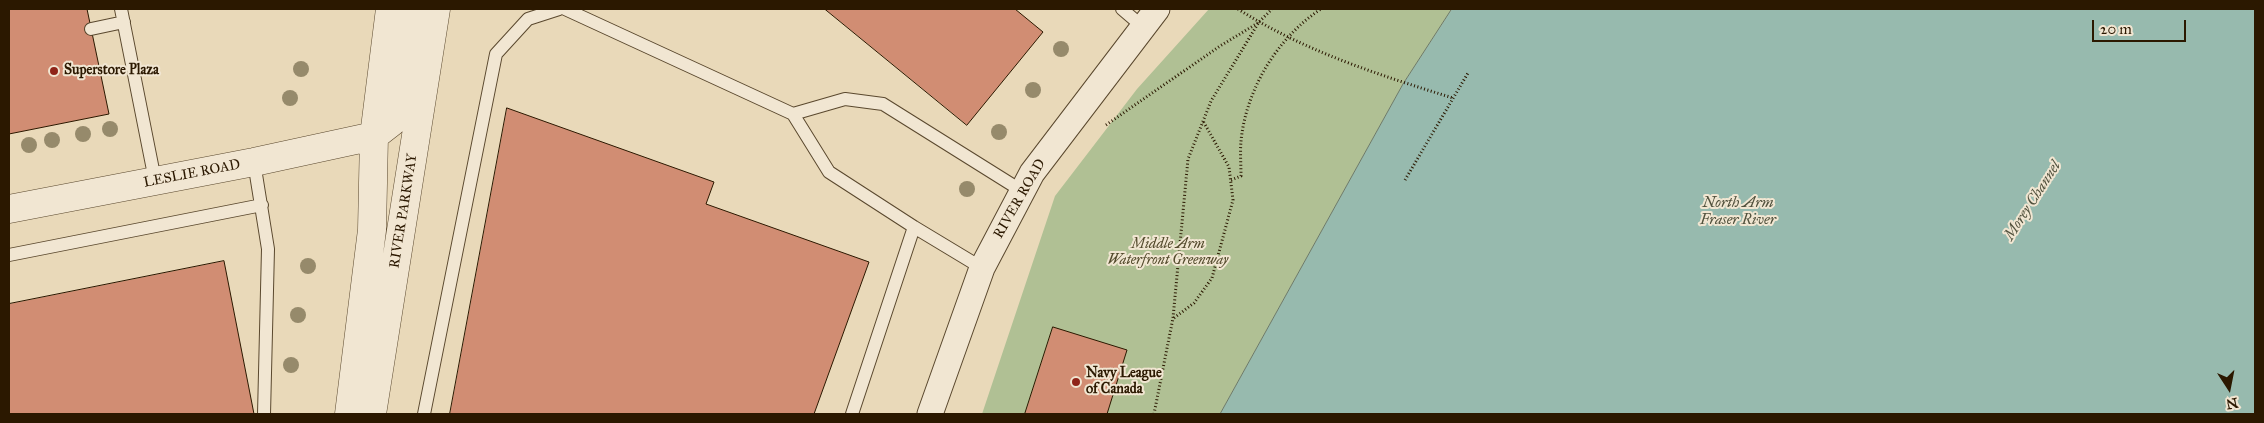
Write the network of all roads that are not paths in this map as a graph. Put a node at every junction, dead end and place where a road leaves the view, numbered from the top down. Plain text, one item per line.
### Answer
1 (121, 9) edge
2 (390, 9) edge
3 (416, 9) edge
4 (436, 9) edge
5 (559, 9) edge
6 (565, 9) edge
7 (1122, 9) edge
8 (1150, 18) edge
9 (124, 22) junction
10 (91, 29) dead end
11 (793, 114) junction
12 (374, 136) junction
13 (254, 162) junction
14 (156, 180) junction
15 (1022, 191) junction
16 (262, 205) junction
17 (9, 209) edge
18 (914, 227) junction
19 (9, 256) edge
20 (982, 268) junction
21 (264, 414) edge
22 (349, 414) edge
23 (372, 414) edge
24 (424, 414) edge
25 (852, 414) edge
26 (930, 414) edge

1 - 9 lane
2 - 12 street, RIVER PARKWAY
3 - 12 street
4 - 23 street, RIVER PARKWAY
5 - 24 lane
6 - 11 lane
7 - 8 lane
8 - 15 street, RIVER ROAD
9 - 10 lane
9 - 14 lane
11 - 15 lane
11 - 18 lane
12 - 13 street, LESLIE ROAD
12 - 22 street, RIVER PARKWAY
13 - 14 street, LESLIE ROAD
13 - 16 lane
14 - 17 street, LESLIE ROAD
15 - 20 street, RIVER ROAD
16 - 19 lane
16 - 21 lane
18 - 20 lane
18 - 25 lane
20 - 26 street, RIVER ROAD

